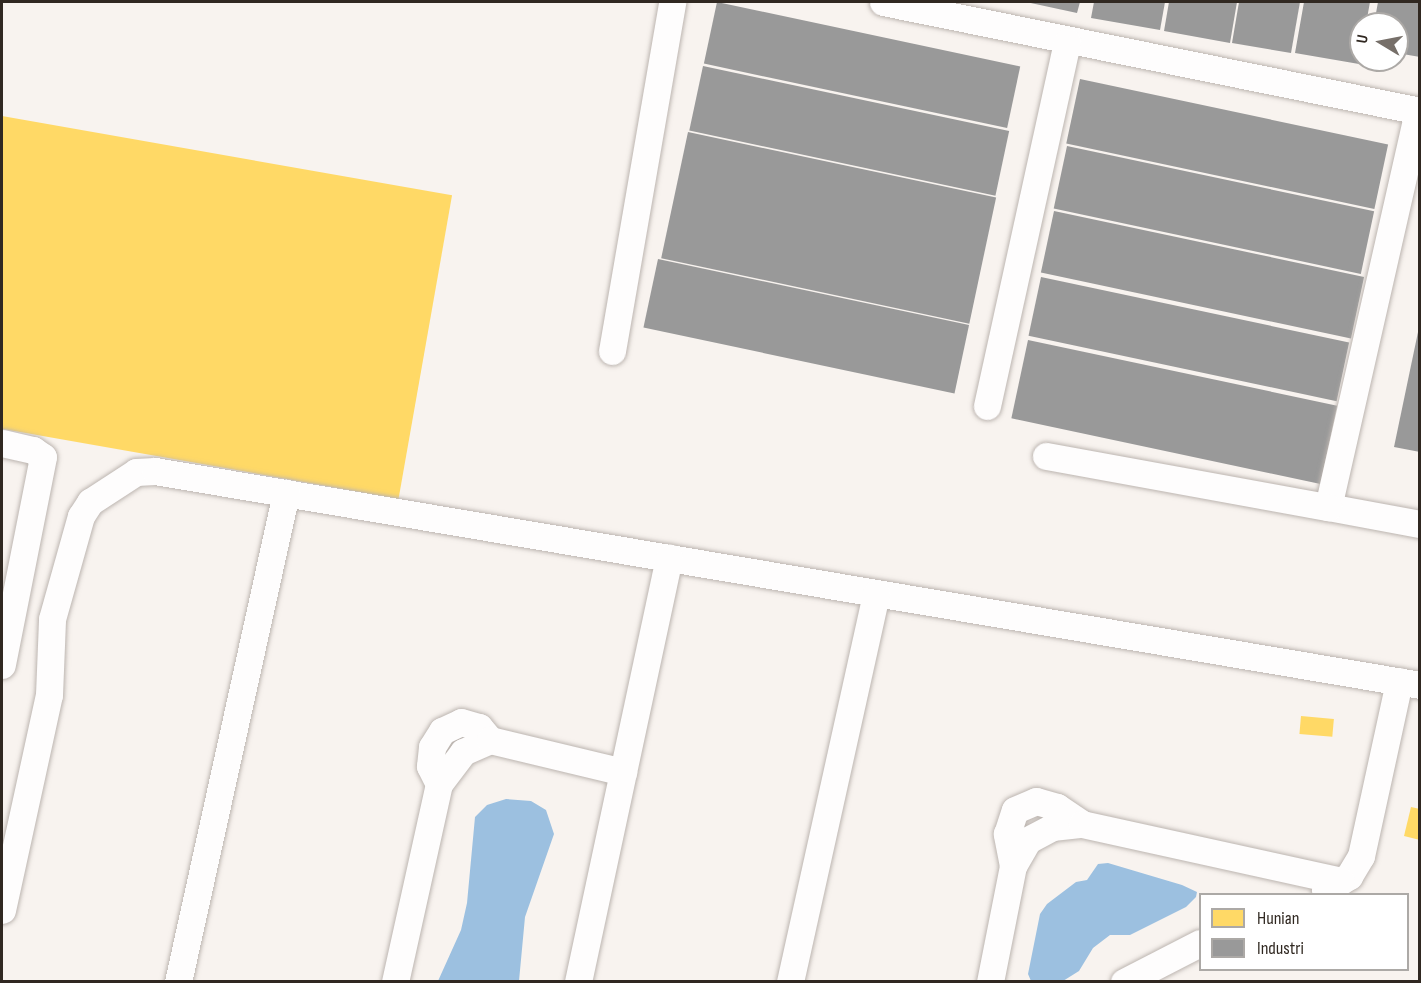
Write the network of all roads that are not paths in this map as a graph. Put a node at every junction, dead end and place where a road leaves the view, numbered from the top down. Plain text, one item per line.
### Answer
1 (672, 2) edge
2 (883, 2) edge
3 (1067, 42) junction
4 (1419, 111) edge
5 (612, 351) dead end
6 (987, 406) dead end
7 (2, 443) edge
8 (1046, 456) dead end
9 (286, 493) junction
10 (1328, 507) junction
11 (1419, 524) edge
12 (669, 558) junction
13 (876, 593) junction
14 (2, 665) edge
15 (1409, 683) edge
16 (623, 772) junction
17 (1341, 881) junction
18 (1319, 893) edge
19 (2, 909) edge
20 (1199, 944) edge
21 (178, 981) edge
22 (395, 981) edge
23 (578, 981) edge
24 (790, 981) edge
25 (990, 981) edge
26 (1124, 981) edge

1 - 5 street
2 - 3 street
3 - 4 street
3 - 6 street
4 - 10 street
7 - 14 street
8 - 10 street
9 - 12 street
9 - 19 street
9 - 21 street
10 - 11 street
12 - 13 street
12 - 16 street
13 - 15 street
13 - 24 street
15 - 17 street
16 - 22 street
16 - 23 street
17 - 18 street
17 - 25 street
20 - 26 street

